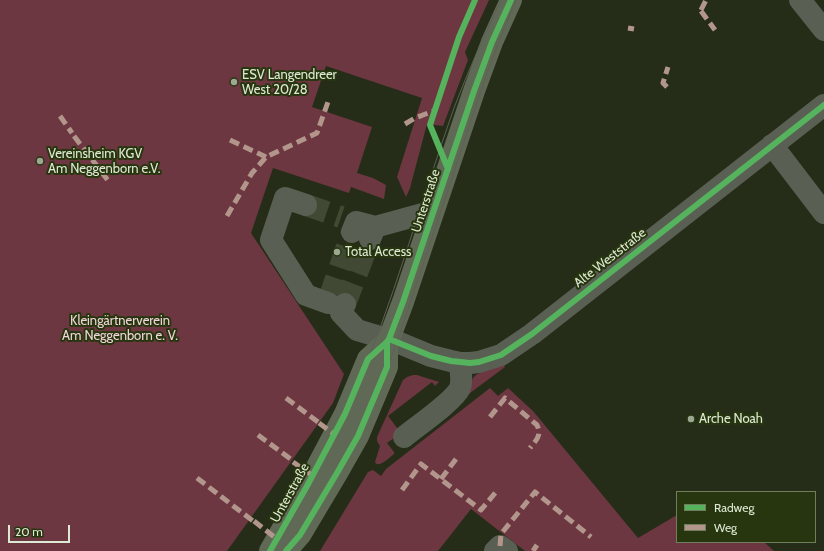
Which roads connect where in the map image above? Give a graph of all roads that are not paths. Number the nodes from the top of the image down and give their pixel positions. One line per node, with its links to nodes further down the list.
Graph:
1 (511, 0): 7 (main road, Unterstraße)
2 (800, 0): 3 (street)
3 (824, 30)
4 (824, 105): 5 (street, Alte Weststraße)
5 (772, 146): 8 (street); 11 (street, Alte Weststraße)
6 (306, 205): 10 (street, Alte Weststraße)
7 (434, 211): 9 (street); 10 (main road, Unterstraße)
8 (824, 213)
9 (359, 227)
10 (388, 340): 11 (street, Alte Weststraße); 13 (main road, Unterstraße); 14 (main road, Unterstraße)
11 (460, 363): 12 (street)
12 (404, 437)
13 (270, 551)
14 (286, 551)
15 (495, 551): 16 (street)
16 (507, 551)

